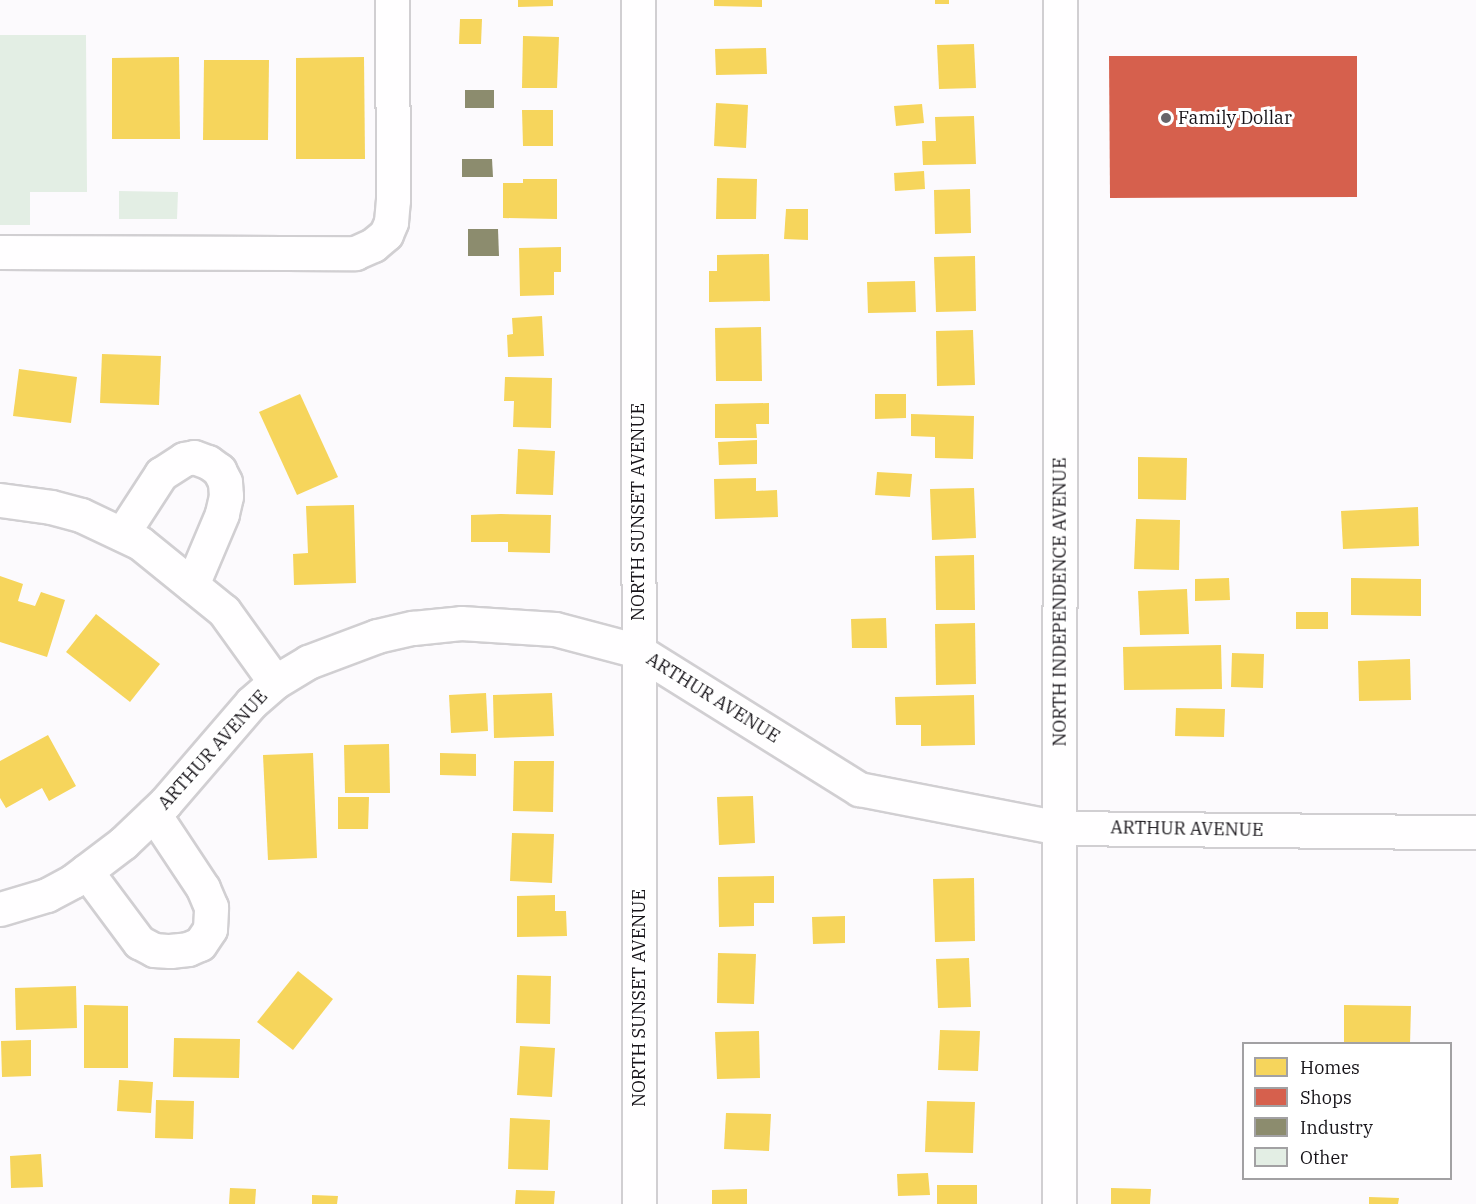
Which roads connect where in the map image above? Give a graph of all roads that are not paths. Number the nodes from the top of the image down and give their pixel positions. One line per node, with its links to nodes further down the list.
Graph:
1 (392, 0): 4 (street)
2 (638, 0): 8 (street, NORTH SUNSET AVENUE)
3 (1060, 0): 11 (street, NORTH INDEPENDENCE AVENUE)
4 (0, 252)
5 (0, 500): 6 (street)
6 (122, 534): 7 (street); 7 (street)
7 (192, 585): 9 (street)
8 (638, 651): 9 (street, ARTHUR AVENUE); 11 (street, ARTHUR AVENUE); 15 (street, NORTH SUNSET AVENUE)
9 (276, 682): 10 (street, ARTHUR AVENUE)
10 (154, 814): 13 (street, ARTHUR AVENUE); 13 (street)
11 (1060, 828): 12 (street, ARTHUR AVENUE); 16 (street, NORTH INDEPENDENCE AVENUE)
12 (1476, 832)
13 (86, 871): 14 (street, ARTHUR AVENUE)
14 (0, 909)
15 (639, 1204)
16 (1059, 1204)

